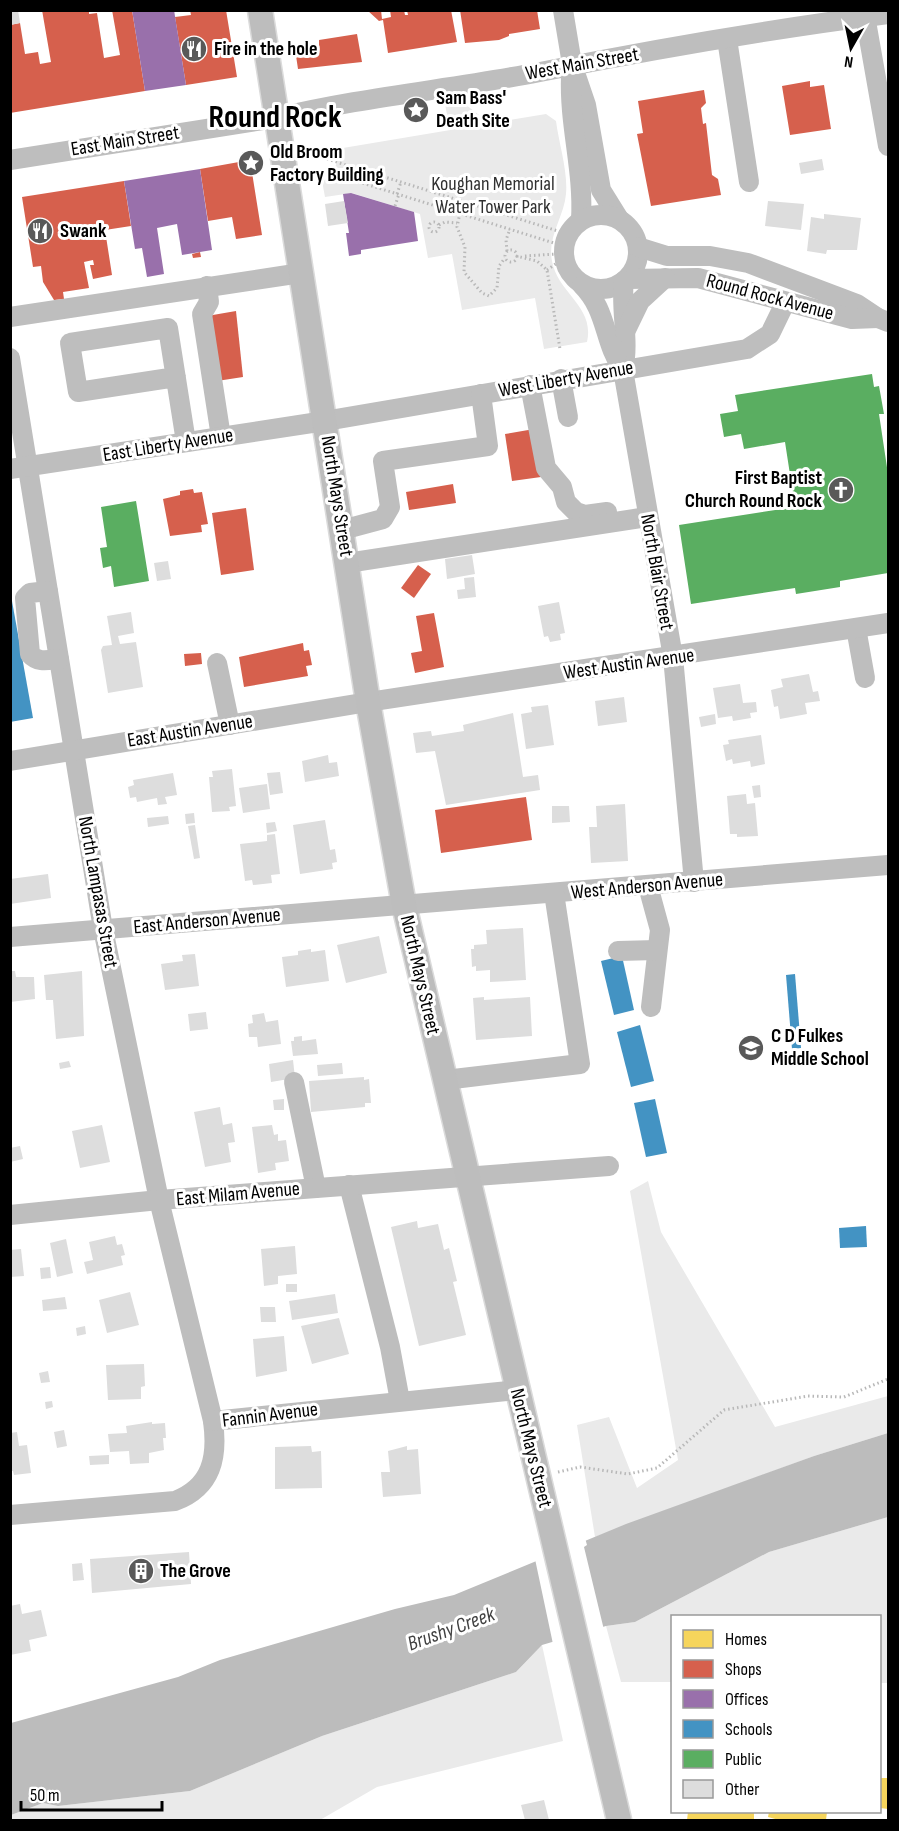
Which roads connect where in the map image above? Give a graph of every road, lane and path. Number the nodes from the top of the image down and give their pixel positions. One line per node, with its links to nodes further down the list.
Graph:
1 (260, 10): 7 (main road, North Mays Street)
2 (563, 10): 6 (street)
3 (865, 14): 4 (street, West Main Street); 5 (street, West Main Street); 8 (street)
4 (888, 14)
5 (727, 39): 6 (street, West Main Street); 13 (street)
6 (572, 64): 7 (street, West Main Street); 18 (street); 19 (street)
7 (276, 118): 10 (street, East Main Street); 32 (main road, North Mays Street)
8 (888, 146)
9 (327, 159): 12 (path)
10 (10, 160)
11 (324, 171): 14 (path)
12 (400, 182): 14 (path); 15 (path)
13 (749, 182)
14 (398, 194): 16 (path); 17 (path)
15 (461, 201): 17 (path); 23 (path)
16 (395, 206)
17 (459, 213): 20 (path); 22 (path)
18 (619, 219): 19 (street); 25 (street)
19 (581, 220): 35 (street)
20 (457, 223): 21 (path); 29 (path)
21 (439, 225)
22 (510, 229): 24 (path); 26 (path)
23 (561, 232)
24 (557, 244)
25 (638, 247): 34 (street); 39 (street, Round Rock Avenue)
26 (507, 251): 28 (path); 29 (path)
27 (556, 254): 28 (path)
28 (518, 256): 29 (path); 31 (path)
29 (505, 258)
30 (557, 263): 31 (path)
31 (547, 270): 41 (path)
32 (301, 273): 36 (street); 49 (main road, North Mays Street)
33 (665, 278): 34 (street, Round Rock Avenue); 37 (street, Round Rock Avenue); 40 (street)
34 (625, 280): 35 (street); 40 (street, North Blair Street)
35 (582, 285): 43 (street, North Blair Street)
36 (207, 286): 38 (street); 50 (street)
37 (785, 303): 39 (street, Round Rock Avenue); 43 (street, West Liberty Avenue)
38 (10, 317)
39 (883, 320)
40 (625, 334): 43 (street, North Blair Street)
41 (560, 349)
42 (10, 358): 52 (street, North Lampasas Street)
43 (622, 370): 45 (street, West Liberty Avenue); 53 (street, North Blair Street)
44 (176, 377): 44 (street); 51 (street)
45 (561, 380): 46 (street, West Liberty Avenue); 48 (street)
46 (530, 385): 47 (street, West Liberty Avenue); 53 (street)
47 (481, 393): 49 (street, West Liberty Avenue); 54 (street)
48 (568, 417)
49 (325, 421): 50 (street, East Liberty Avenue); 54 (main road, North Mays Street)
50 (221, 437): 51 (street, East Liberty Avenue)
51 (186, 442): 52 (street, East Liberty Avenue)
52 (19, 467): 56 (street, North Lampasas Street)
53 (646, 511): 55 (street); 59 (street, North Blair Street)
54 (342, 530): 55 (main road, North Mays Street)
55 (347, 563): 63 (main road, North Mays Street)
56 (48, 591): 60 (street, North Lampasas Street); 60 (street)
57 (888, 623): 58 (street, West Austin Avenue)
58 (856, 628): 59 (street, West Austin Avenue); 62 (street)
59 (673, 657): 63 (street, West Austin Avenue); 68 (street, North Blair Street)
60 (59, 659): 65 (street, North Lampasas Street)
61 (217, 663): 64 (street)
62 (866, 678)
63 (368, 702): 64 (street, East Austin Avenue); 71 (main road, North Mays Street)
64 (230, 725): 65 (street, East Austin Avenue)
65 (74, 750): 66 (street, East Austin Avenue); 72 (street, North Lampasas Street)
66 (10, 760)
67 (888, 865): 68 (street, West Anderson Avenue)
68 (694, 882): 69 (street, West Anderson Avenue)
69 (648, 886): 70 (street, West Anderson Avenue); 74 (street)
70 (554, 893): 71 (street, West Anderson Avenue); 77 (street)
71 (404, 905): 72 (street, East Anderson Avenue); 77 (main road, North Mays Street)
72 (103, 929): 73 (street, East Anderson Avenue); 83 (street, North Lampasas Street)
73 (10, 937)
74 (657, 950): 75 (street); 76 (street)
75 (618, 951)
76 (651, 1007)
77 (445, 1080): 80 (main road, North Mays Street)
78 (294, 1082): 82 (street)
79 (609, 1166): 80 (street, East Milam Avenue)
80 (466, 1176): 81 (street, East Milam Avenue); 86 (main road, North Mays Street)
81 (349, 1185): 82 (street, East Milam Avenue); 87 (street)
82 (316, 1188): 83 (street, East Milam Avenue)
83 (159, 1200): 84 (street, East Milam Avenue); 88 (street, North Lampasas Street)
84 (10, 1215)
85 (888, 1379): 89 (path)
86 (517, 1390): 87 (street, Fannin Avenue); 89 (main road, North Mays Street)
87 (400, 1401): 88 (street, Fannin Avenue)
88 (213, 1420): 90 (street, Fannin Avenue)
89 (539, 1476): 91 (main road, North Mays Street)
90 (10, 1515)
91 (619, 1821)

